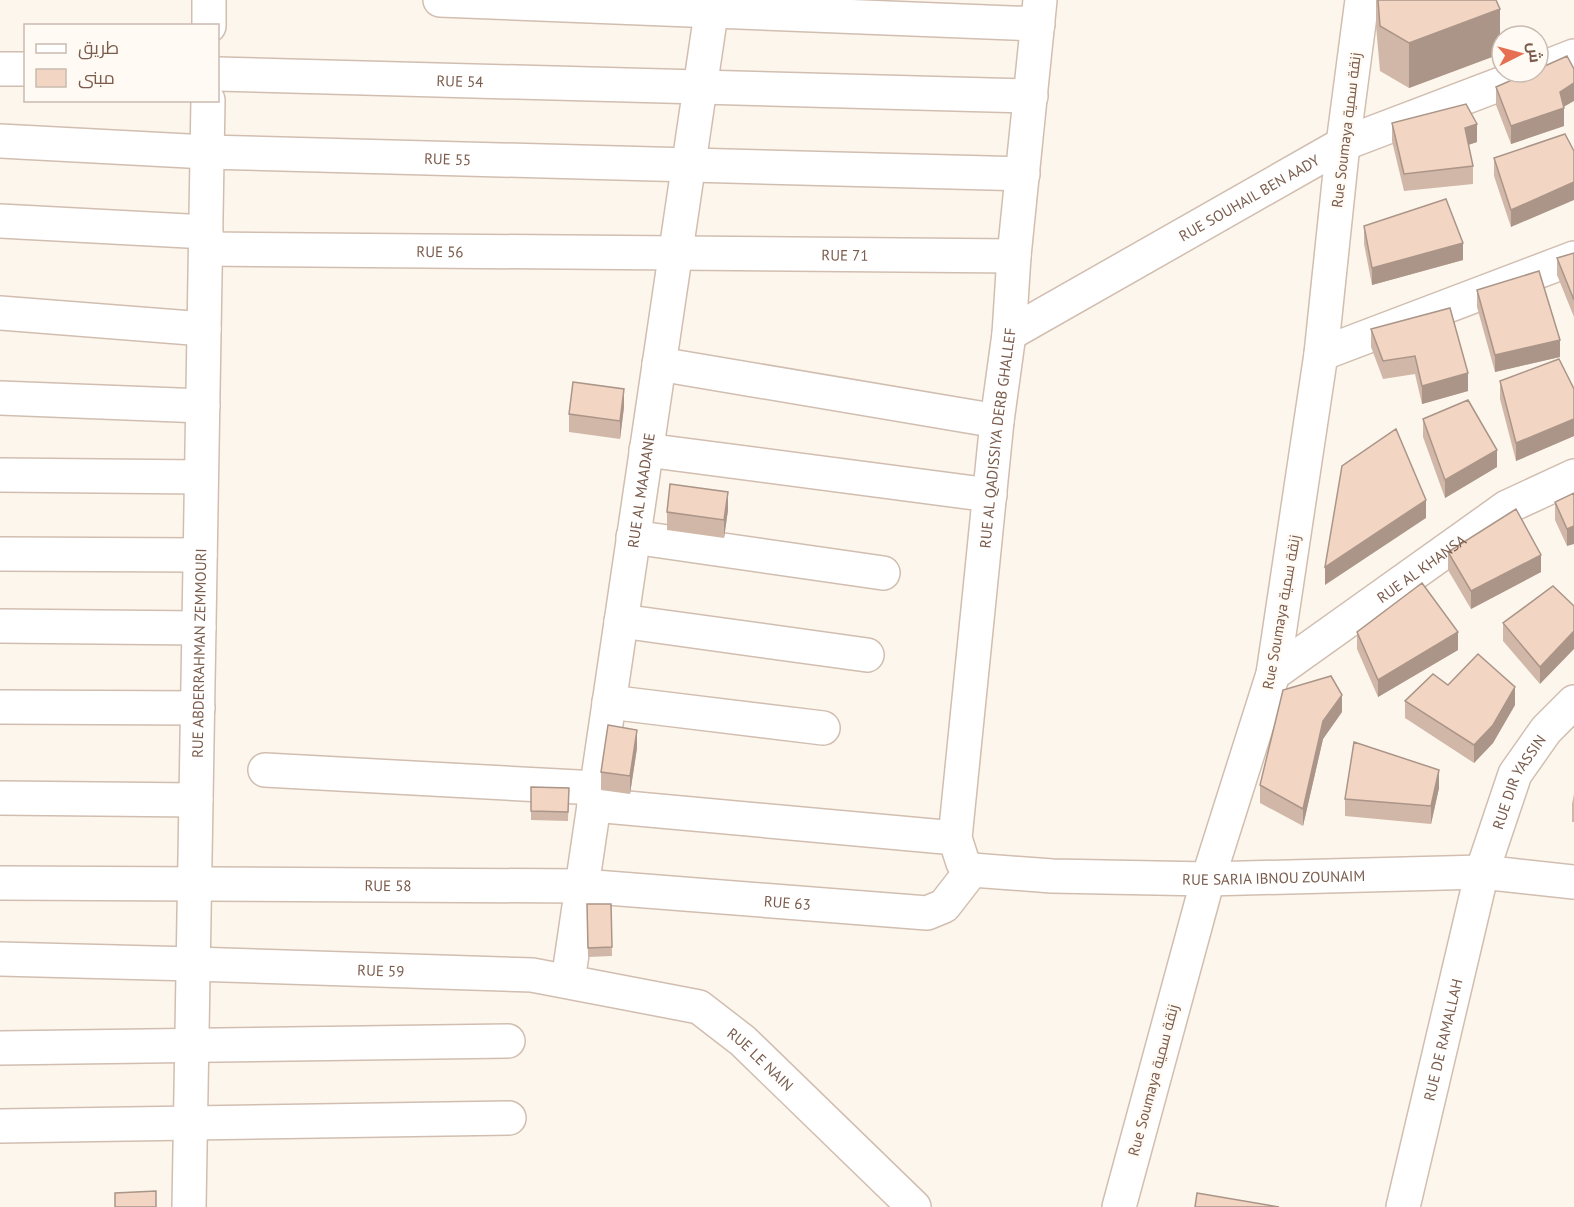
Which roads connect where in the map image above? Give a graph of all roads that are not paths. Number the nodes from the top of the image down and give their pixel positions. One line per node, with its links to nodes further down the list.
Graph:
1 (209, 0): 6 (street)
2 (440, 0): 4 (street)
3 (1362, 0): 17 (street, Rue Soumaya زنقة سمية)
4 (712, 5): 5 (street); 13 (street, RUE AL MAADANE)
5 (1039, 12): 14 (street, RUE AL QADISSIYA DERB GHALLEF)
6 (209, 24)
7 (1574, 56): 8 (street)
8 (1550, 65)
9 (0, 69): 10 (street)
10 (24, 69)
11 (219, 74): 13 (street, RUE 54)
12 (1500, 84): 17 (street, RUE SOUHAIL BEN AADY)
13 (700, 87): 14 (street, RUE 54); 19 (street, RUE AL MAADANE)
14 (1031, 96): 20 (street, RUE AL QADISSIYA DERB GHALLEF)
15 (208, 102): 18 (street, RUE ABDERRAHMAN ZEMMOURI)
16 (0, 141): 18 (street, RUE 55)
17 (1343, 144): 28 (street, RUE SOUHAIL BEN AADY); 29 (street, Rue Soumaya زنقة سمية)
18 (207, 152): 19 (street, RUE 55); 22 (street, RUE ABDERRAHMAN ZEMMOURI)
19 (688, 165): 20 (street, RUE 55); 23 (street, RUE AL MAADANE)
20 (1023, 174): 24 (street, RUE AL QADISSIYA DERB GHALLEF)
21 (0, 221): 22 (street, RUE 56)
22 (206, 240): 23 (street, RUE 56); 27 (street, RUE ABDERRAHMAN ZEMMOURI)
23 (676, 253): 24 (street, RUE 71); 30 (street, RUE AL MAADANE)
24 (1014, 256): 28 (street, RUE AL QADISSIYA DERB GHALLEF)
25 (1574, 258): 29 (street)
26 (0, 313): 27 (street)
27 (204, 328): 32 (street, RUE ABDERRAHMAN ZEMMOURI)
28 (1010, 334): 33 (street, RUE AL QADISSIYA DERB GHALLEF)
29 (1321, 354): 47 (street, Rue Soumaya زنقة سمية)
30 (659, 364): 33 (street); 34 (street, RUE AL MAADANE)
31 (0, 398): 32 (street)
32 (203, 406): 37 (street, RUE ABDERRAHMAN ZEMMOURI)
33 (997, 421): 38 (street, RUE AL QADISSIYA DERB GHALLEF)
34 (646, 450): 38 (street); 39 (street, RUE AL MAADANE)
35 (0, 475): 37 (street)
36 (1574, 476): 47 (street, RUE AL KHANSA)
37 (201, 477): 41 (street, RUE ABDERRAHMAN ZEMMOURI)
38 (990, 495): 57 (street, RUE AL QADISSIYA DERB GHALLEF)
39 (633, 537): 42 (street); 43 (street, RUE AL MAADANE)
40 (0, 554): 41 (street)
41 (200, 555): 45 (street, RUE ABDERRAHMAN ZEMMOURI)
42 (883, 573)
43 (621, 621): 46 (street); 48 (street, RUE AL MAADANE)
44 (0, 626): 45 (street)
45 (199, 628): 51 (street, RUE ABDERRAHMAN ZEMMOURI)
46 (867, 655)
47 (1273, 674): 60 (street, Rue Soumaya زنقة سمية)
48 (609, 702): 52 (street); 54 (street, RUE AL MAADANE)
49 (1574, 702): 59 (street, RUE DIR YASSIN)
50 (0, 707): 51 (street)
51 (198, 708): 56 (street, RUE ABDERRAHMAN ZEMMOURI)
52 (823, 728)
53 (265, 770): 54 (street)
54 (595, 797): 57 (street); 64 (street, RUE AL MAADANE)
55 (0, 798): 56 (street)
56 (196, 800): 63 (street, RUE ABDERRAHMAN ZEMMOURI)
57 (955, 838): 58 (street, RUE AL QADISSIYA DERB GHALLEF)
58 (972, 870): 60 (street, RUE SARIA IBNOU ZOUNAIM); 64 (street, RUE 63)
59 (1482, 872): 60 (street, RUE SARIA IBNOU ZOUNAIM); 61 (street, RUE SARIA IBNOU ZOUNAIM); 77 (street, RUE DE RAMALLAH)
60 (1208, 879): 76 (street, Rue Soumaya زنقة سمية)
61 (1574, 882)
62 (0, 883): 63 (street, RUE 58)
63 (195, 884): 64 (street, RUE 58); 66 (street, RUE ABDERRAHMAN ZEMMOURI)
64 (582, 886): 67 (street, RUE AL MAADANE)
65 (0, 960): 66 (street, RUE 59)
66 (193, 963): 67 (street, RUE 59); 69 (street, RUE ABDERRAHMAN ZEMMOURI)
67 (568, 981): 75 (street, RUE LE NAIN)
68 (508, 1041): 69 (street)
69 (192, 1046): 70 (street); 72 (street, RUE ABDERRAHMAN ZEMMOURI)
70 (0, 1048)
71 (510, 1118): 72 (street)
72 (190, 1123): 73 (street); 74 (street, RUE ABDERRAHMAN ZEMMOURI)
73 (0, 1126)
74 (189, 1207)
75 (914, 1207)
76 (1119, 1207)
77 (1403, 1207)

